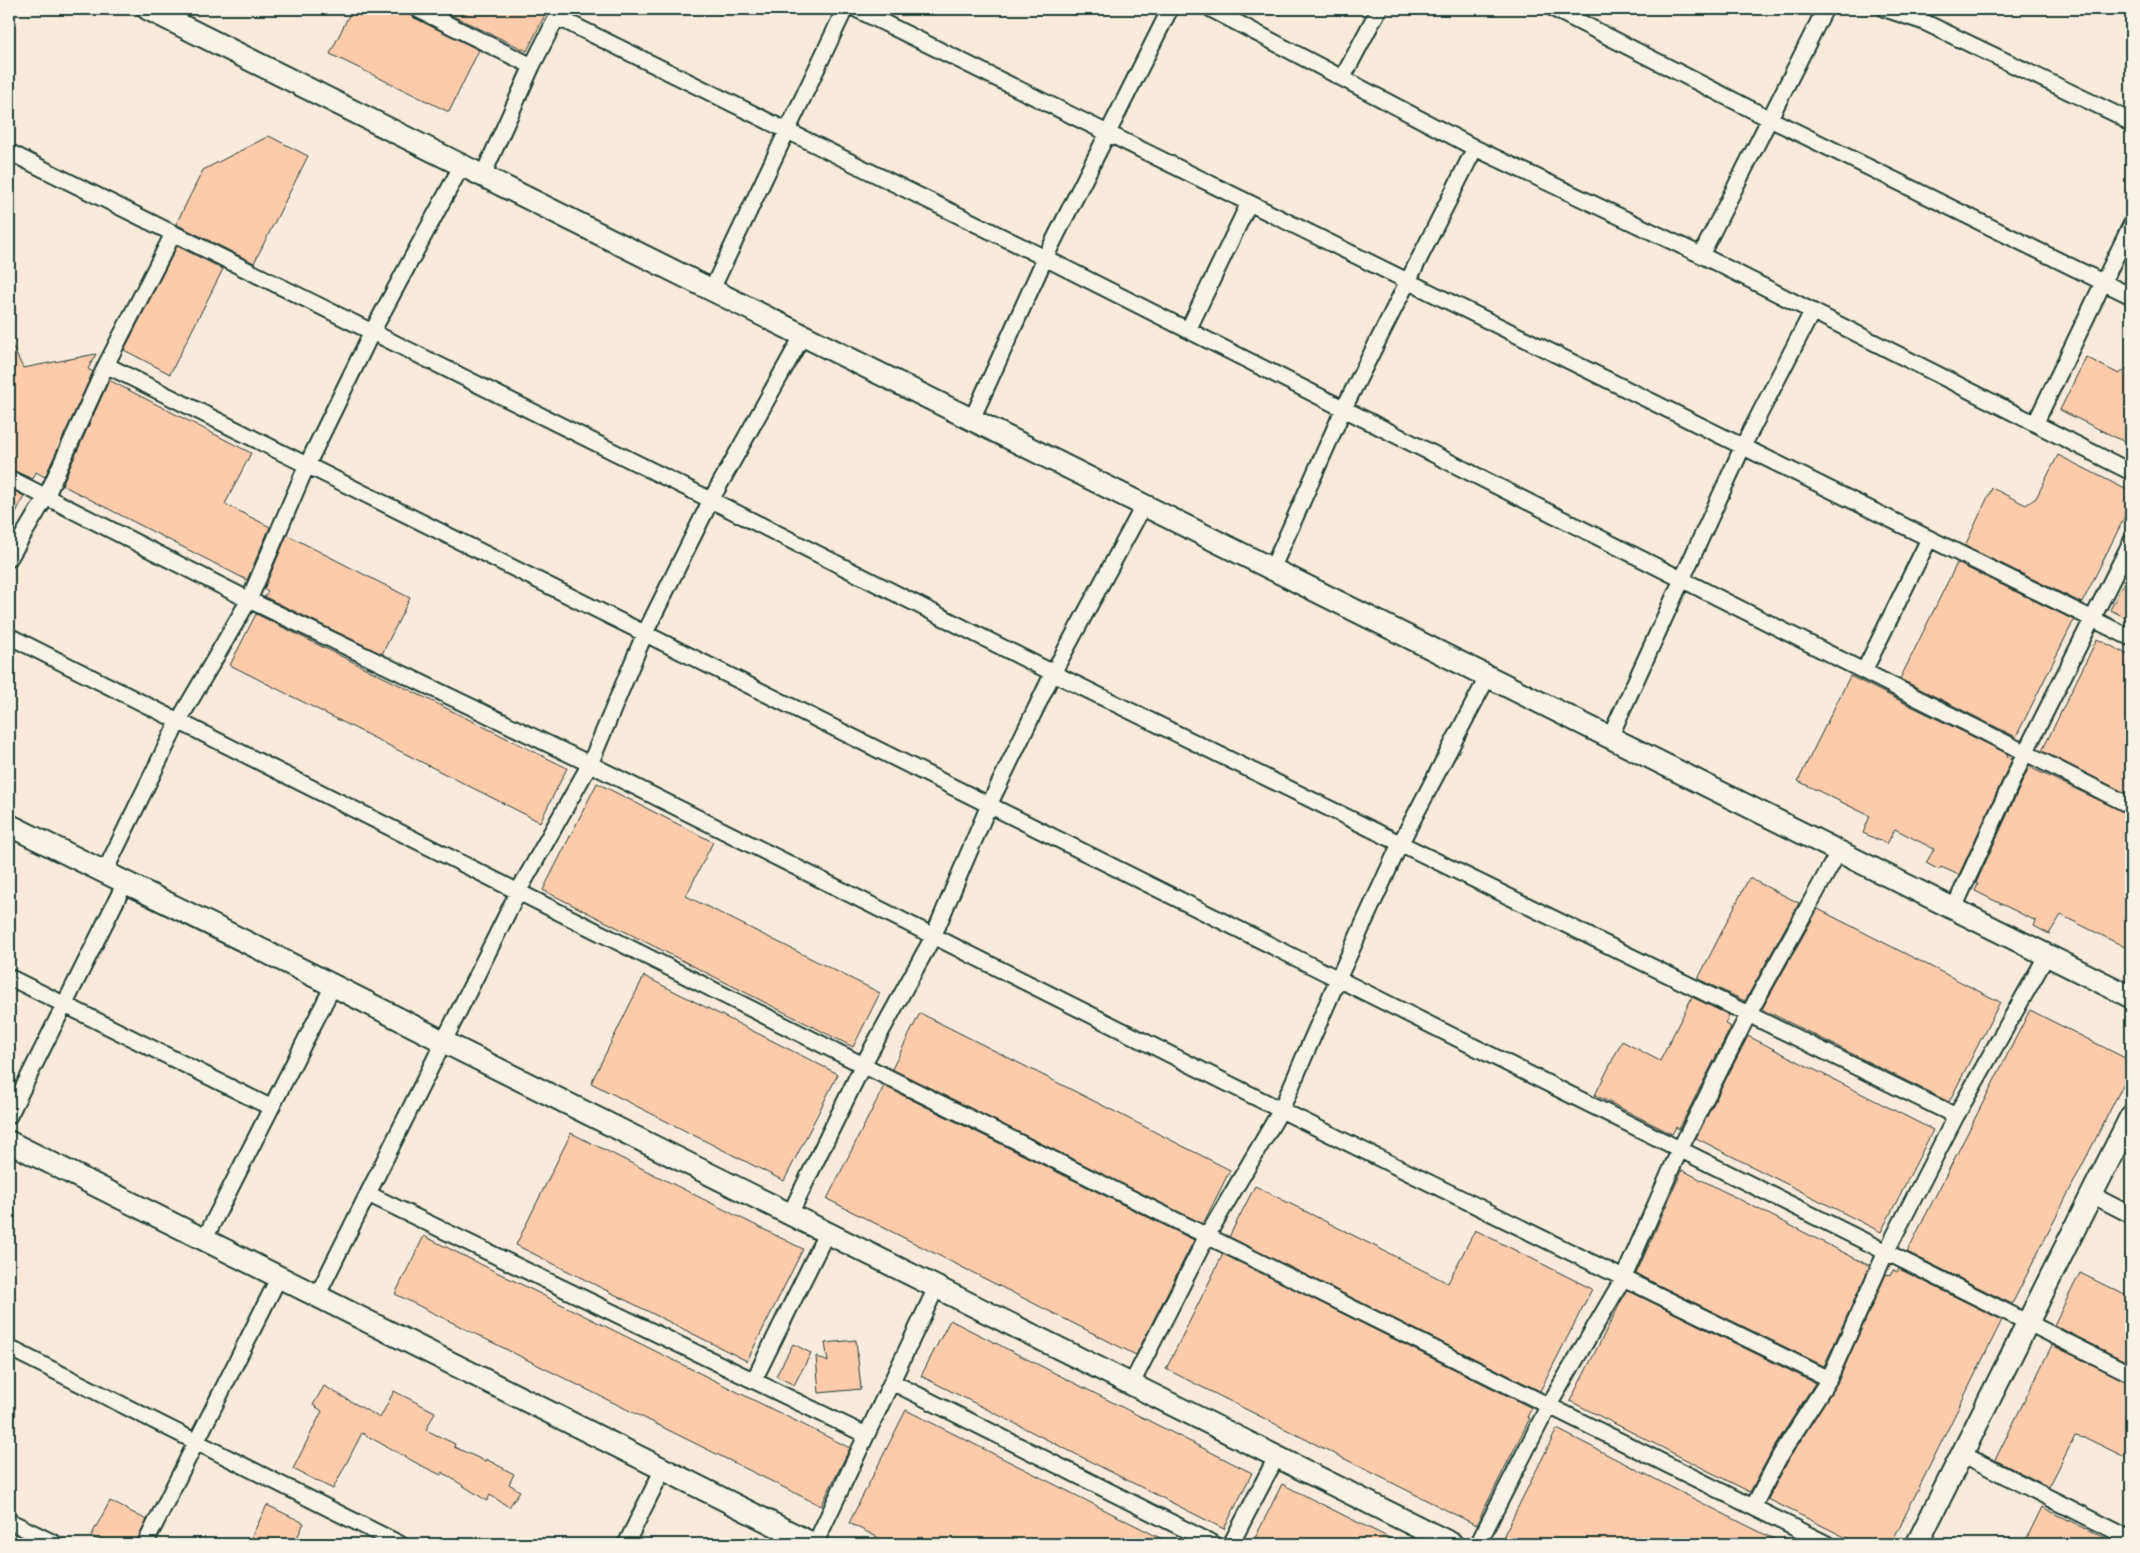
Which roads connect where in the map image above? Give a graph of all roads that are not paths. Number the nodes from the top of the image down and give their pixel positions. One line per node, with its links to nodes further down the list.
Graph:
1 (148, 9): 20 (street)
2 (417, 9): 12 (street)
3 (845, 9): 16 (street)
4 (856, 9): 17 (street)
5 (1170, 9): 17 (street)
6 (1211, 9): 13 (street)
7 (1379, 9): 13 (street)
8 (1554, 9): 14 (street)
9 (1825, 9): 14 (street)
10 (1885, 9): 15 (street)
11 (560, 13): 12 (street); 16 (street)
12 (532, 66): 21 (street)
13 (1343, 77): 18 (street)
14 (1770, 119): 25 (street); 28 (street)
15 (2131, 125)
16 (786, 131): 26 (street); 29 (street)
17 (1109, 133): 22 (street); 26 (street)
18 (1475, 148): 25 (street); 27 (street)
19 (9, 152): 24 (street)
20 (462, 165): 21 (street); 33 (street)
21 (483, 175): 29 (street)
22 (1249, 203): 27 (street); 32 (street)
23 (2131, 225): 28 (street)
24 (173, 234): 33 (street); 35 (street)
25 (1701, 255): 31 (street)
26 (1045, 258): 32 (street); 37 (street)
27 (1408, 281): 36 (street); 39 (street)
28 (2104, 282): 30 (street); 38 (street)
29 (712, 289): 34 (street)
30 (2131, 296)
31 (1812, 312): 38 (street); 39 (street)
32 (1188, 330): 36 (street)
33 (372, 332): 40 (street); 44 (street)
34 (803, 335): 37 (street); 44 (street)
35 (106, 364): 40 (street); 43 (street)
36 (1344, 408): 49 (street); 50 (street)
37 (972, 419): 45 (street)
38 (2036, 422): 41 (street)
39 (1743, 446): 46 (street); 50 (street)
40 (307, 465): 51 (street); 53 (street)
41 (2131, 472)
42 (9, 478): 43 (street)
43 (46, 497): 48 (street); 51 (street)
44 (711, 500): 53 (street); 57 (street)
45 (1144, 505): 49 (street); 57 (street)
46 (1930, 539): 52 (street); 56 (street)
47 (2131, 542): 52 (street)
48 (9, 559)
49 (1272, 568): 58 (street)
50 (1683, 581): 56 (street); 60 (street)
51 (249, 600): 59 (street); 62 (street)
52 (2092, 619): 55 (street); 61 (street)
53 (645, 634): 62 (street); 63 (street)
54 (9, 636): 59 (street)
55 (2131, 638)
56 (1864, 670): 61 (street)
57 (1053, 673): 63 (street); 66 (street)
58 (1488, 676): 60 (street); 66 (street)
59 (178, 720): 68 (street); 70 (street)
60 (1610, 737): 67 (street)
61 (2025, 753): 64 (street); 71 (street)
62 (590, 764): 70 (street); 72 (street)
63 (989, 805): 72 (street); 75 (street)
64 (2131, 806)
65 (9, 824): 68 (street)
66 (1400, 844): 75 (street); 79 (street)
67 (1839, 851): 71 (street); 79 (street)
68 (104, 873): 69 (street)
69 (125, 883): 76 (street); 78 (street)
70 (519, 890): 80 (street); 81 (street)
71 (1954, 908): 73 (street)
72 (933, 937): 81 (street); 83 (street)
73 (2047, 954): 77 (street); 85 (street)
74 (9, 977): 78 (street)
75 (1338, 979): 83 (street); 88 (street)
76 (334, 984): 80 (street); 82 (street)
77 (2131, 997)
78 (64, 1005): 82 (street); 84 (street)
79 (1748, 1015): 85 (street); 88 (street)
80 (444, 1042): 89 (street); 91 (street)
81 (863, 1065): 91 (street); 94 (street)
82 (270, 1108): 95 (street)
83 (1281, 1110): 94 (street); 97 (street)
84 (9, 1116)
85 (1956, 1116): 96 (street)
86 (2131, 1116): 90 (street)
87 (9, 1142): 95 (street)
88 (1680, 1149): 96 (street); 97 (street)
89 (368, 1194): 100 (street); 105 (street)
90 (2092, 1195): 92 (street); 101 (street)
91 (790, 1214): 93 (street)
92 (2131, 1214)
93 (827, 1232): 99 (street); 105 (street)
94 (1208, 1236): 107 (street); 108 (street)
95 (204, 1240): 98 (street)
96 (1886, 1252): 101 (street); 104 (street)
97 (1624, 1276): 104 (street); 108 (street)
98 (278, 1277): 100 (street); 110 (street)
99 (936, 1288): 106 (street); 107 (street)
100 (317, 1296): 113 (street)
101 (2028, 1323): 103 (street); 111 (street)
102 (9, 1348): 110 (street)
103 (2131, 1374)
104 (1829, 1379): 114 (street)
105 (754, 1380): 109 (street)
106 (892, 1382): 109 (street); 122 (street)
107 (1131, 1385): 112 (street)
108 (1549, 1405): 114 (street); 125 (street)
109 (866, 1435): 121 (street)
110 (196, 1442): 118 (street); 119 (street)
111 (1962, 1454): 116 (street); 127 (street)
112 (1276, 1458): 123 (street); 124 (street)
113 (663, 1469): 120 (street); 121 (street)
114 (1753, 1507): 126 (street)
115 (9, 1521): 117 (street)
116 (2131, 1539)
117 (56, 1544)
118 (145, 1544)
119 (400, 1544)
120 (626, 1544)
121 (814, 1544)
122 (1214, 1544)
123 (1231, 1544)
124 (1452, 1544)
125 (1478, 1544)
126 (1827, 1544)
127 (1917, 1544)

